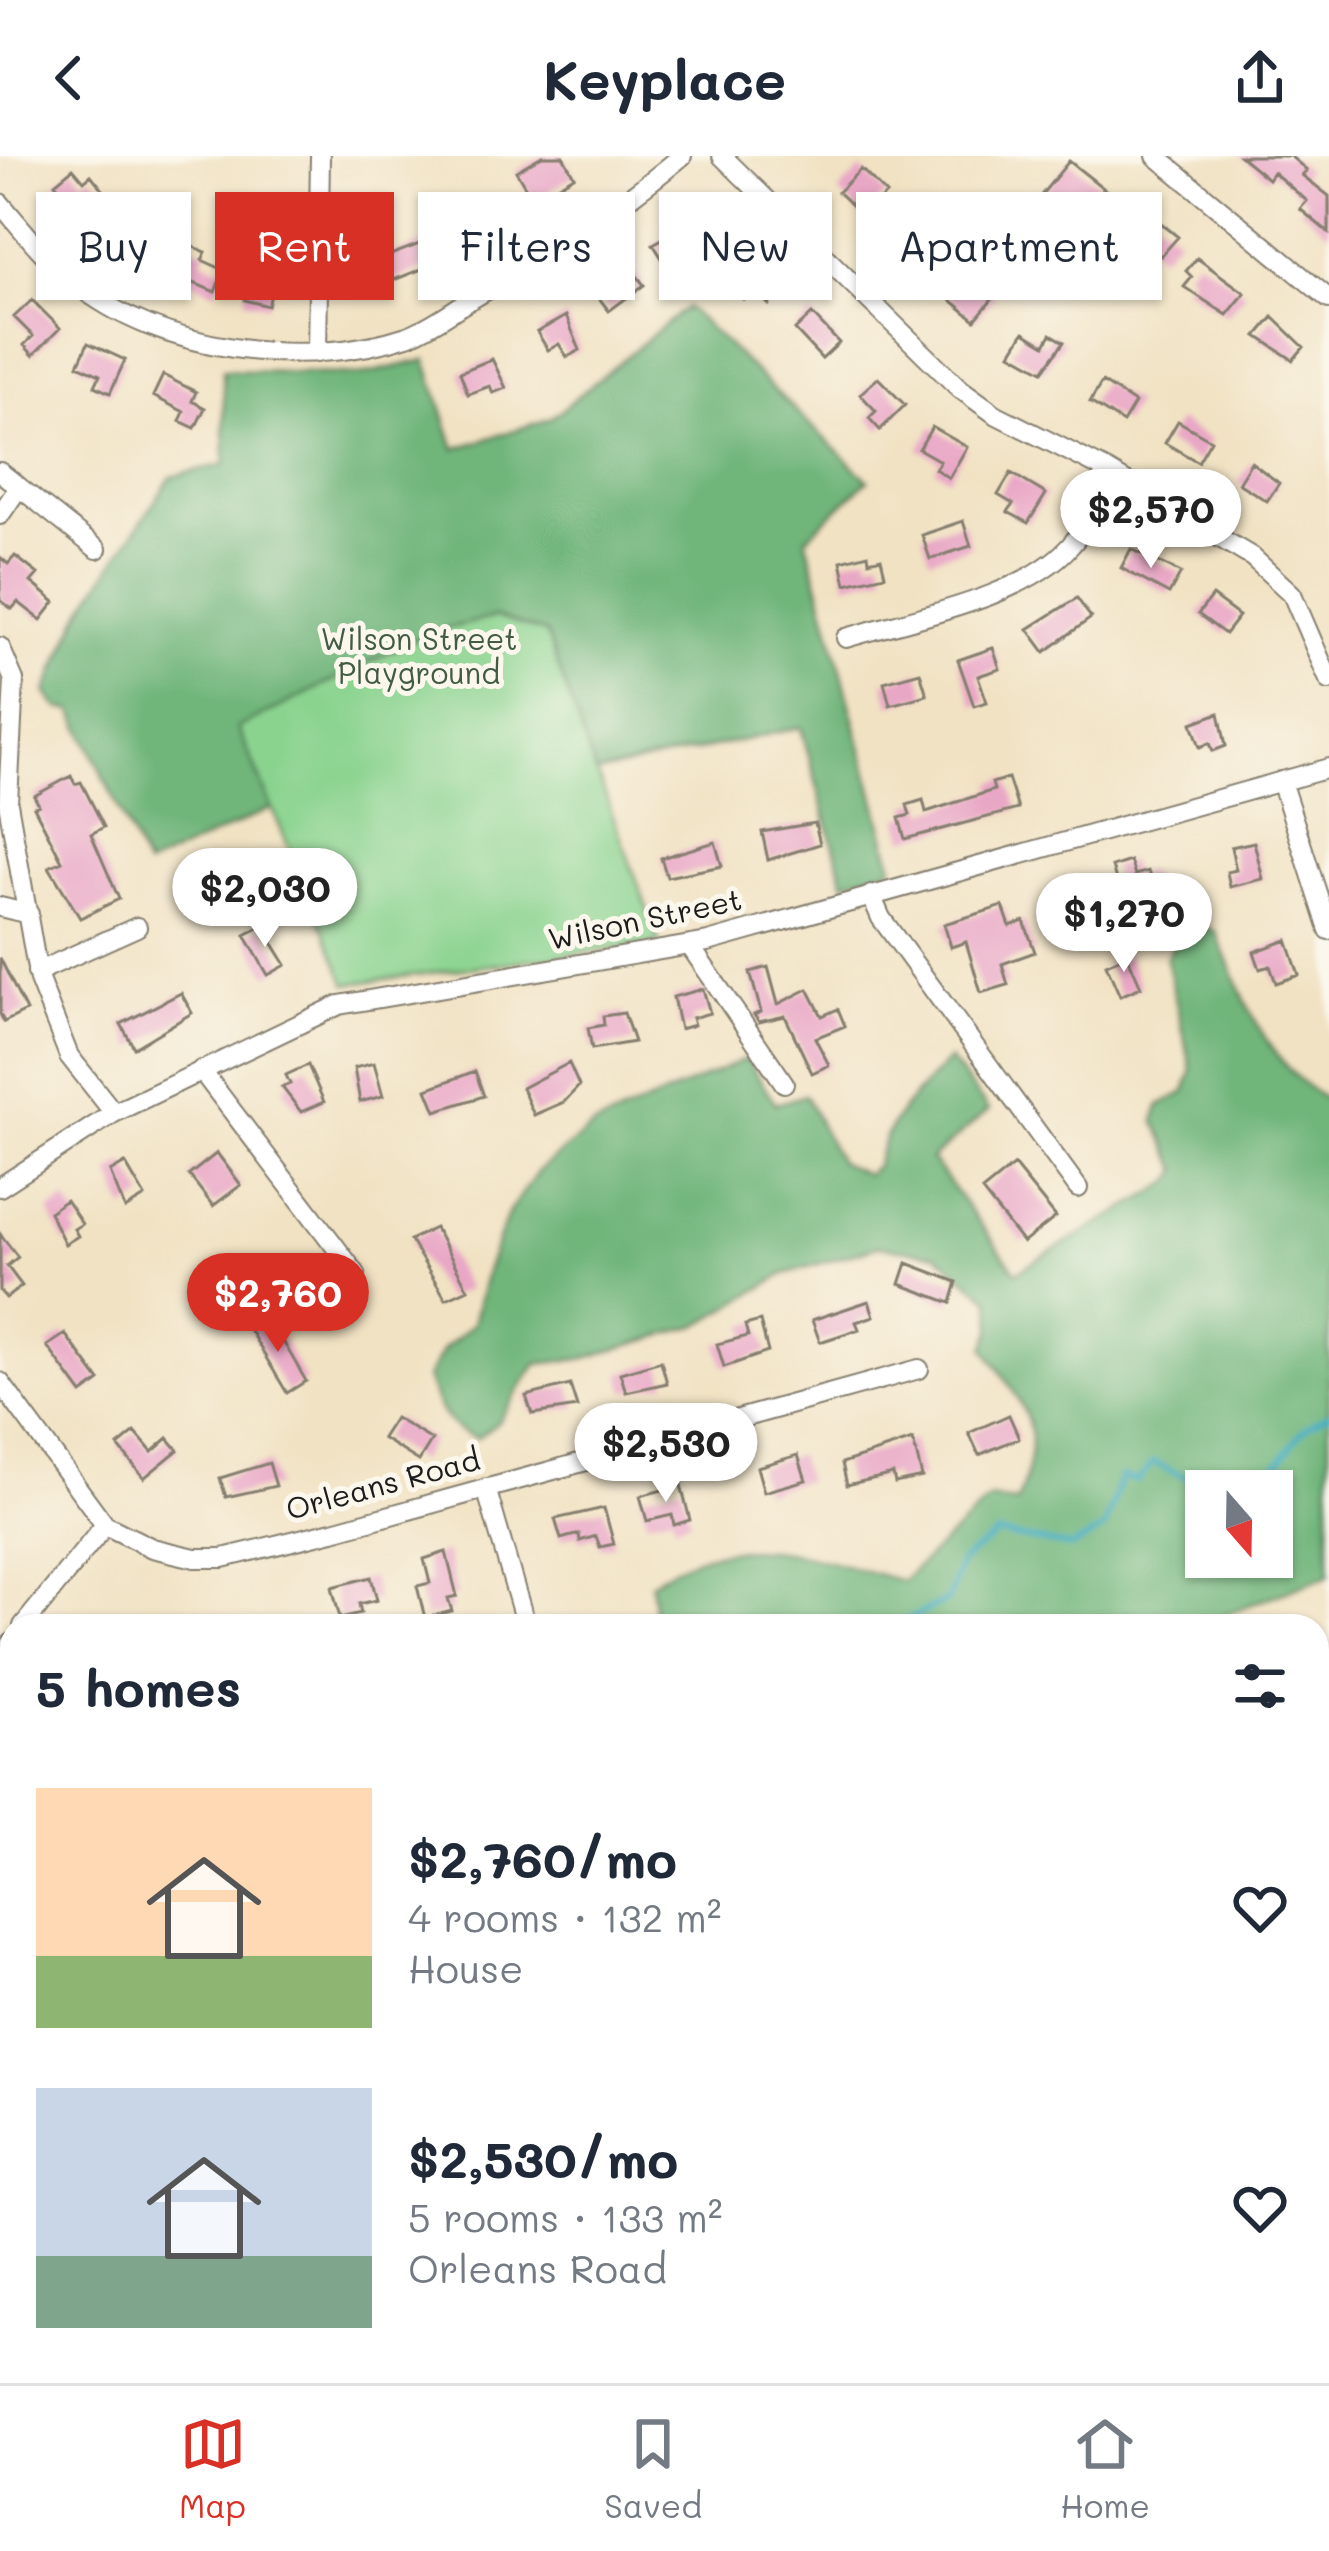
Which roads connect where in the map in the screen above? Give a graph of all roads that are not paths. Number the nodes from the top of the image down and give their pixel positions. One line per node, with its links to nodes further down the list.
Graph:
1 (320, 156): 7 (street)
2 (682, 156): 7 (street)
3 (722, 156): 8 (street)
4 (1156, 156): 6 (street)
5 (0, 203): 7 (street)
6 (1329, 299)
7 (316, 353)
8 (1106, 470): 13 (street); 15 (street)
9 (0, 472): 10 (street)
10 (19, 487): 11 (street); 12 (street)
11 (0, 515)
12 (97, 549)
13 (846, 638)
14 (0, 647): 16 (street)
15 (1329, 680)
16 (6, 704): 21 (street)
17 (1329, 768): 18 (street, Wilson Street)
18 (1281, 781): 19 (street, Wilson Street); 23 (street)
19 (871, 895): 24 (street, Wilson Street); 30 (street)
20 (0, 907): 21 (street)
21 (28, 914): 25 (street)
22 (136, 927): 25 (street)
23 (1329, 930)
24 (690, 946): 26 (street, Wilson Street); 27 (street)
25 (38, 971): 28 (street)
26 (201, 1070): 28 (street, Wilson Street); 31 (street)
27 (784, 1084)
28 (114, 1113): 29 (street, Wilson Street)
29 (0, 1187)
30 (1078, 1188)
31 (351, 1313)
32 (919, 1369): 34 (street, Orleans Road)
33 (0, 1382): 35 (street, Orleans Road)
34 (486, 1488): 35 (street, Orleans Road); 37 (street)
35 (105, 1525): 36 (street)
36 (33, 1614)
37 (523, 1614)

